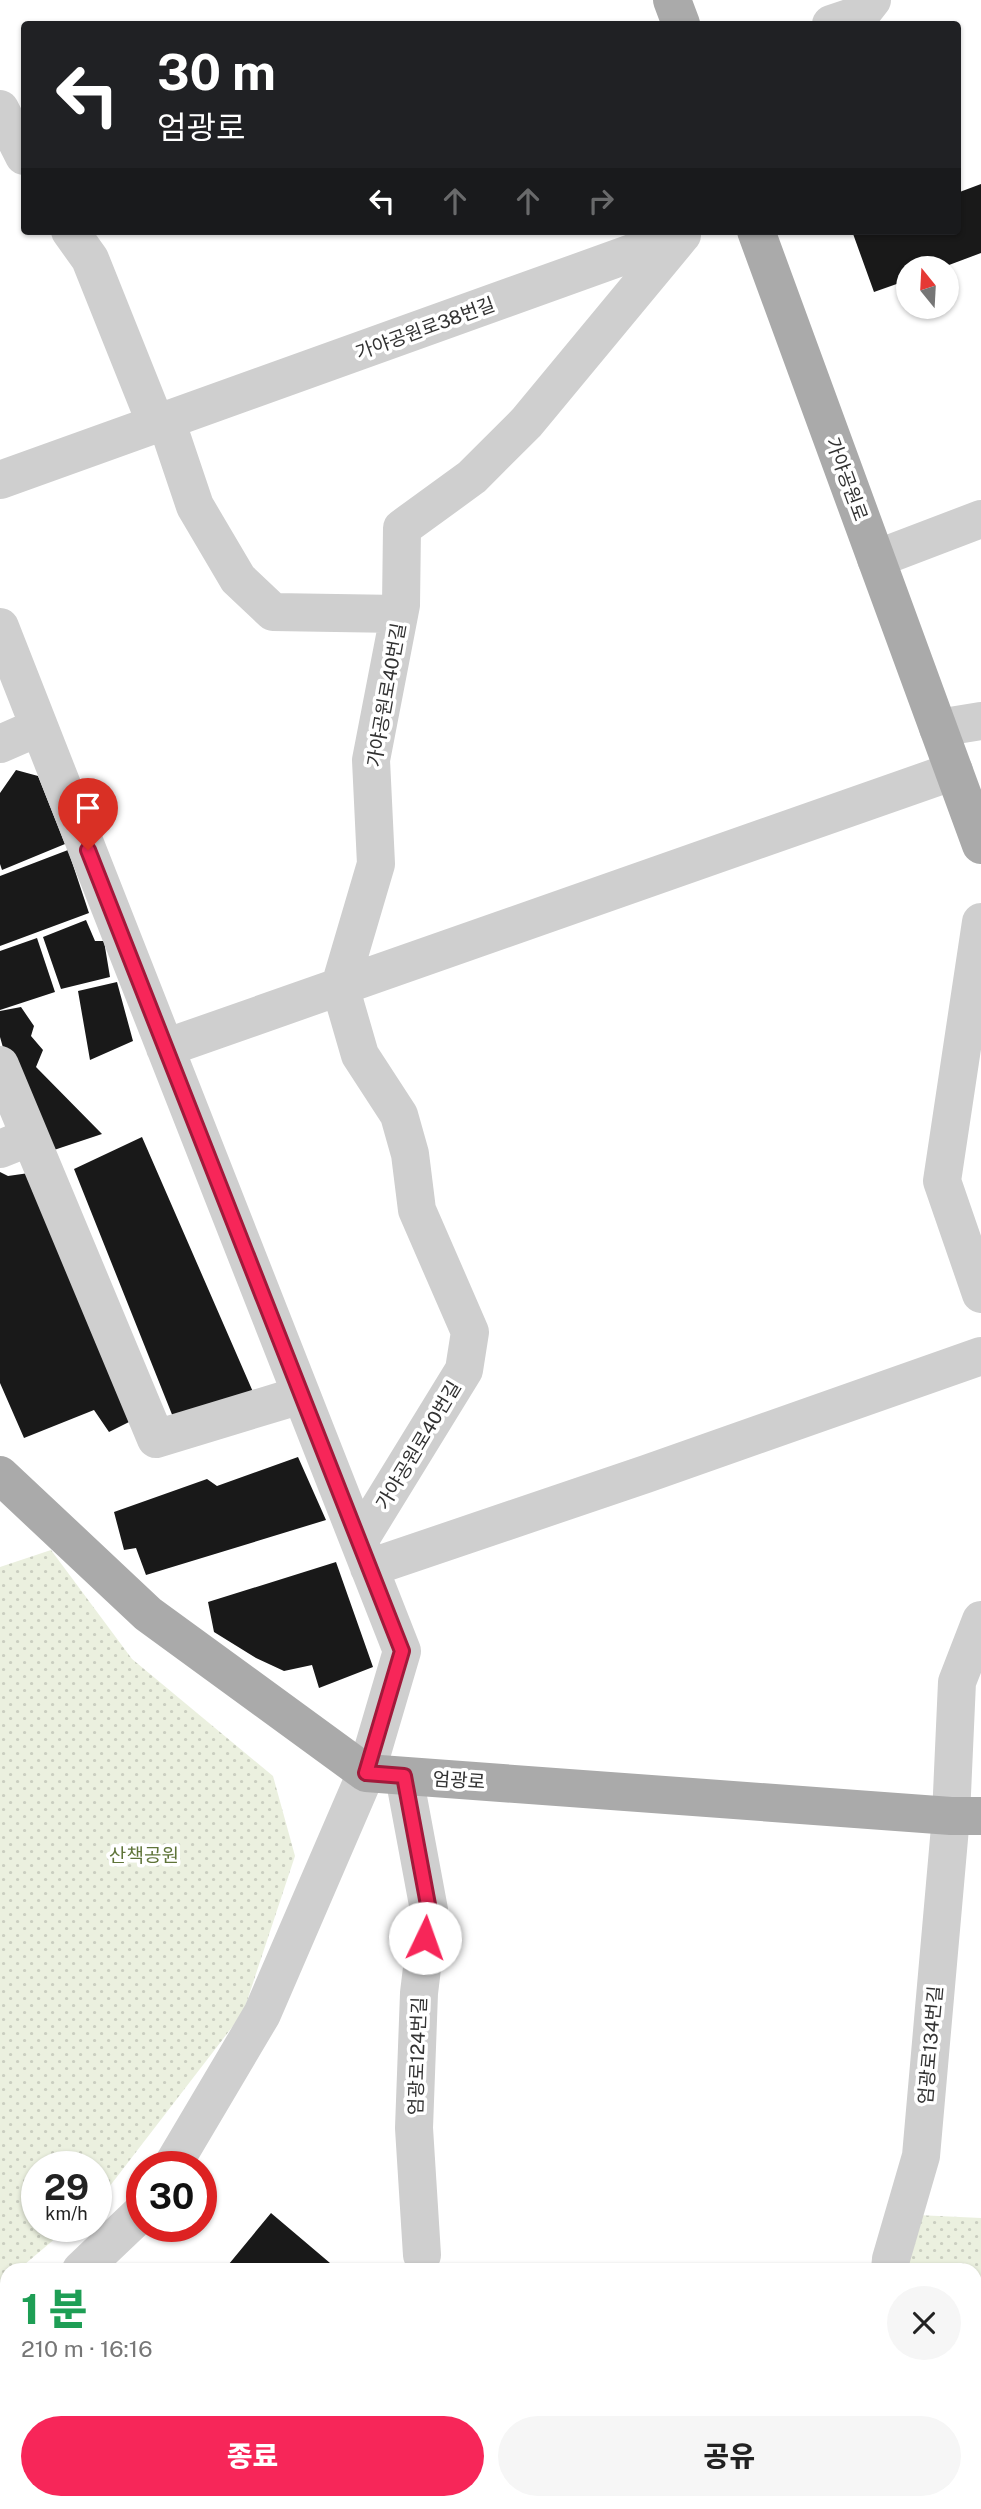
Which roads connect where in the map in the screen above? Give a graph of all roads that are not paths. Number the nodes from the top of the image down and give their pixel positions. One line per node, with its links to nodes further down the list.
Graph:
1 (672, 0): 3 (main road)
2 (872, 0): 4 (street)
3 (680, 21)
4 (840, 21)
5 (73, 235): 9 (street)
6 (681, 235): 9 (street, 가야공원로38번길)
7 (685, 235): 13 (street, 가야공원로40번길)
8 (757, 235): 12 (main road, 가야공원로)
9 (161, 422): 10 (street, 가야공원로38번길); 13 (street)
10 (0, 480)
11 (981, 519): 12 (street)
12 (876, 559): 17 (main road, 가야공원로)
13 (399, 614): 22 (street, 가야공원로40번길)
14 (0, 627): 16 (street)
15 (981, 721): 17 (street)
16 (39, 727): 18 (street); 23 (street)
17 (938, 728): 19 (main road, 가야공원로)
18 (0, 744)
19 (954, 771): 20 (main road, 가야공원로); 22 (street)
20 (981, 845)
21 (981, 922): 26 (street)
22 (340, 986): 23 (street); 30 (street, 가야공원로40번길)
23 (165, 1048): 28 (street)
24 (0, 1065): 25 (street)
25 (15, 1143): 28 (street)
26 (981, 1294)
27 (981, 1356): 30 (street)
28 (302, 1395): 30 (street)
29 (0, 1475): 32 (main road)
30 (364, 1555): 32 (street)
31 (981, 1620): 34 (street, 엄광로134번길)
32 (366, 1773): 33 (main road, 엄광로); 35 (street)
33 (404, 1776): 34 (main road, 엄광로); 37 (street, 엄광로124번길)
34 (966, 1816): 39 (street, 엄광로134번길)
35 (181, 2151)
36 (126, 2227): 38 (street)
37 (422, 2255)
38 (88, 2263)
39 (891, 2263)

